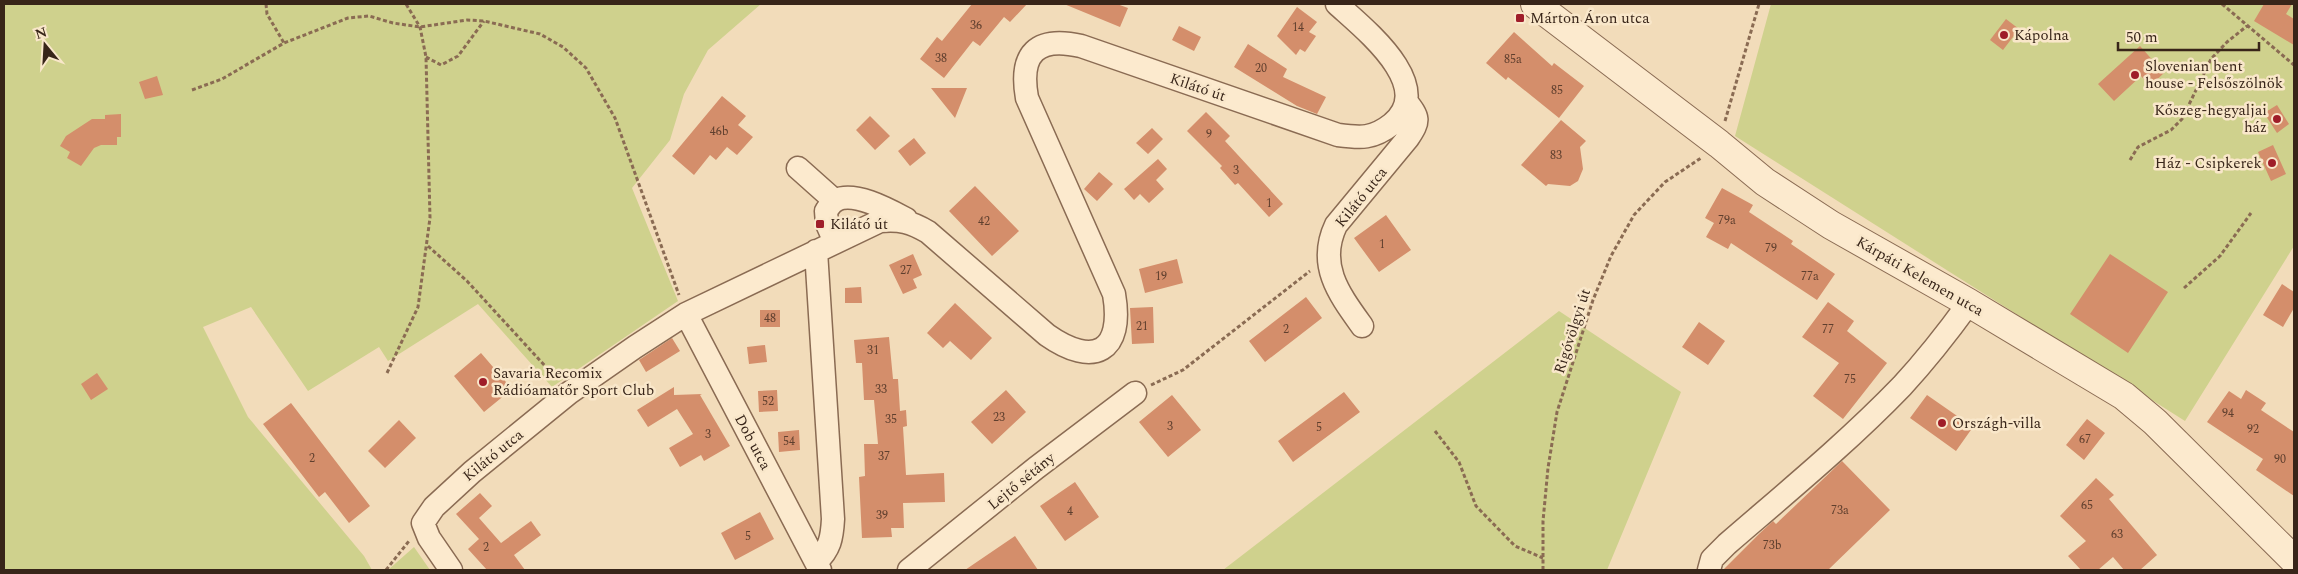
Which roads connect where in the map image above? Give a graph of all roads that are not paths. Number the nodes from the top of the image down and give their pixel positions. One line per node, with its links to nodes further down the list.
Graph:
1 (1337, 4): 3 (street)
2 (1535, 4): 8 (street, Kárpáti Kelemen utca)
3 (1406, 101): 6 (street, Kilátó út); 10 (street, Kilátó utca)
4 (798, 168): 5 (street)
5 (834, 201): 6 (street); 7 (street)
6 (911, 222): 7 (street, Kilátó út)
7 (826, 247): 9 (street, Kilátó út); 14 (street)
8 (1969, 303): 13 (street, Kárpáti Kelemen utca); 17 (street)
9 (686, 314): 11 (street, Kilátó út); 14 (street, Dob utca)
10 (1362, 326)
11 (569, 393): 15 (street, Kilátó utca)
12 (1135, 393): 16 (street, Lejtő sétány)
13 (2294, 560)
14 (818, 566)
15 (450, 570)
16 (909, 570)
17 (1709, 570)

